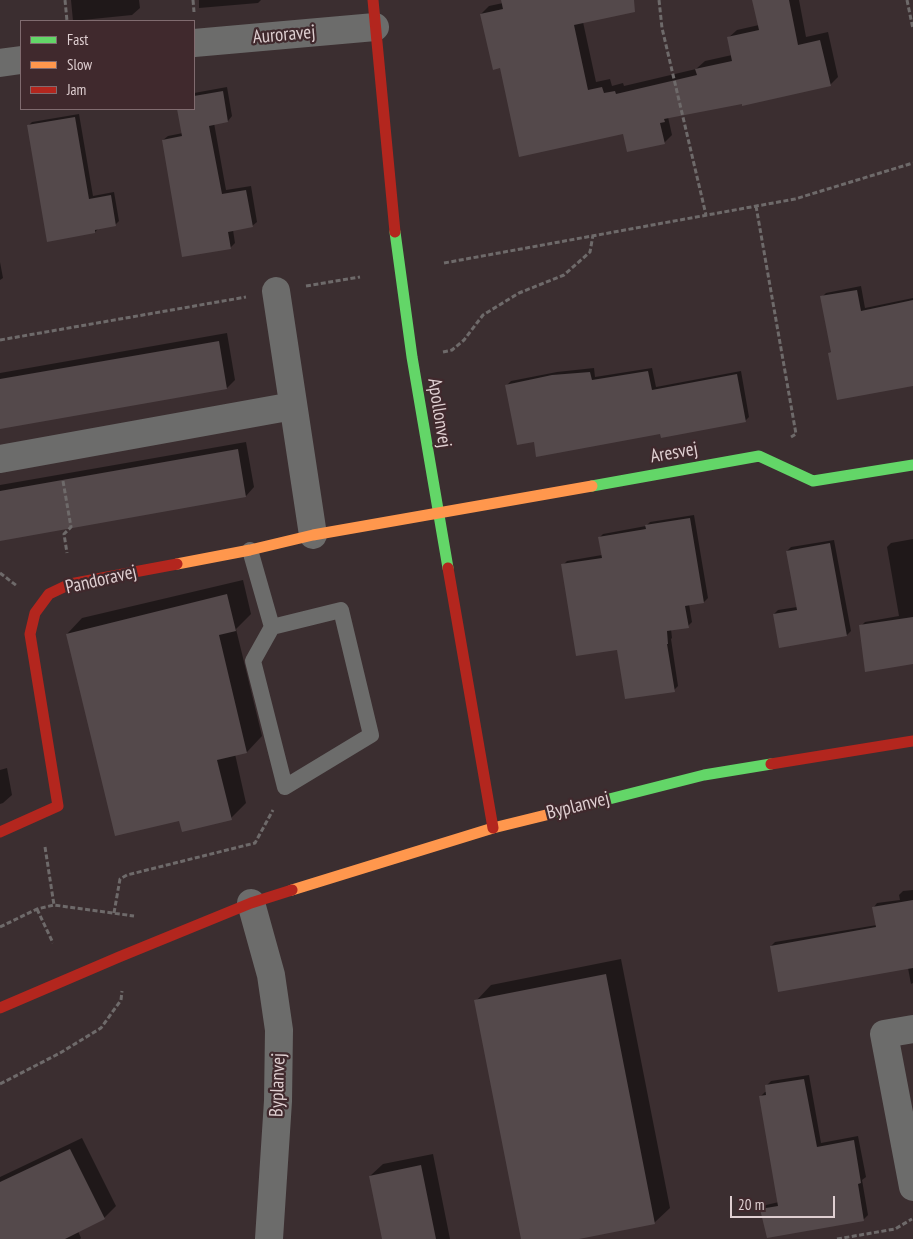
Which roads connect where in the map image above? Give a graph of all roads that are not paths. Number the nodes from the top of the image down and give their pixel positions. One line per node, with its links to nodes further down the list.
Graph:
1 (373, 0): 2 (street, Apollonvej)
2 (375, 27): 3 (street, Auroravej); 10 (street, Apollonvej)
3 (195, 43)
4 (20, 60): 5 (street)
5 (0, 63)
6 (276, 292): 7 (street)
7 (293, 406): 8 (street); 11 (street)
8 (0, 459)
9 (913, 465): 10 (street, Aresvej)
10 (438, 513): 11 (street, Pandoravej); 15 (street, Apollonvej)
11 (313, 535): 12 (street, Pandoravej)
12 (250, 550): 13 (lane); 16 (street, Pandoravej)
13 (272, 626): 13 (lane)
14 (913, 741): 15 (street, Byplanvej)
15 (493, 828): 17 (street, Byplanvej)
16 (0, 832)
17 (251, 903): 18 (street, Byplanvej); 21 (street, Byplanvej)
18 (0, 1008)
19 (913, 1029): 20 (street)
20 (913, 1187)
21 (269, 1239)

